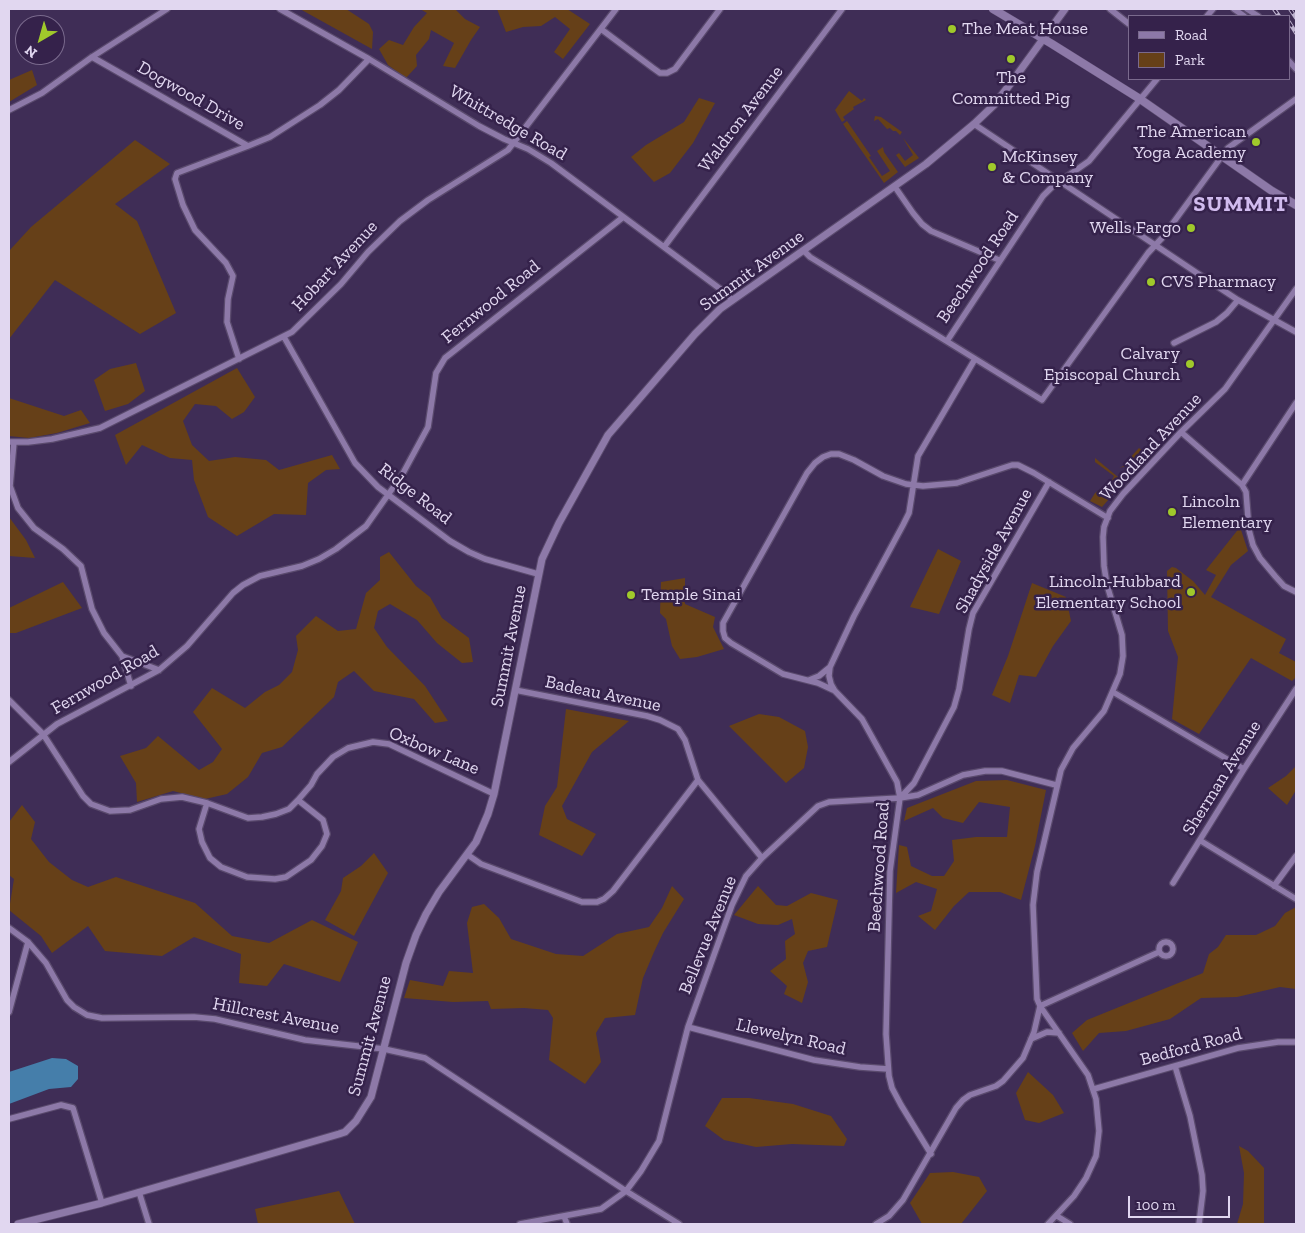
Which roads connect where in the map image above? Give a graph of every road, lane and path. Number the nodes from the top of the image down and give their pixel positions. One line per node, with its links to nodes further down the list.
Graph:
1 (167, 9): 12 (street)
2 (280, 9): 13 (street, Whittredge Road)
3 (616, 9): 10 (street, Hobart Avenue)
4 (720, 9): 10 (street)
5 (842, 9): 29 (street, Waldron Avenue)
6 (992, 9): 11 (main road)
7 (1065, 9): 11 (street, Summit Avenue)
8 (1110, 9): 9 (street)
9 (1128, 23)
10 (601, 29): 21 (street, Hobart Avenue)
11 (1043, 38): 17 (main road); 20 (street, Summit Avenue)
12 (92, 57): 19 (street); 22 (street, Dogwood Drive)
13 (368, 59): 21 (street, Whittredge Road); 22 (street, Dogwood Drive)
14 (1292, 65): 15 (street)
15 (1296, 74)
16 (1156, 80): 17 (street, Beechwood Road)
17 (1140, 99): 23 (main road); 24 (street, Beechwood Road)
18 (1296, 99): 23 (street)
19 (9, 110)
20 (974, 124): 24 (street); 25 (street, Summit Avenue)
21 (514, 144): 27 (street, Whittredge Road); 37 (street, Hobart Avenue)
22 (248, 146): 40 (street)
23 (1222, 156): 26 (main road); 28 (street)
24 (1061, 181): 28 (street); 31 (street, Beechwood Road)
25 (894, 187): 30 (street, Summit Avenue); 31 (street)
26 (1296, 205)
27 (622, 218): 29 (street, Whittredge Road); 48 (street, Fernwood Road)
28 (1155, 246): 34 (street); 41 (street)
29 (664, 247): 33 (street, Whittredge Road)
30 (804, 251): 33 (street, Summit Avenue); 38 (street)
31 (999, 260): 38 (street, Beechwood Road)
32 (1296, 289): 35 (street, Woodland Avenue)
33 (732, 300): 50 (street, Summit Avenue)
34 (1238, 300): 35 (street); 39 (street)
35 (1274, 321): 36 (street); 43 (street, Woodland Avenue)
36 (1296, 332)
37 (284, 337): 40 (street, Hobart Avenue); 48 (street, Ridge Road)
38 (947, 341): 41 (street)
39 (1174, 343)
40 (240, 359): 44 (street, Hobart Avenue)
41 (975, 359): 46 (street)
42 (1296, 403): 47 (street)
43 (1181, 432): 47 (street); 49 (street, Woodland Avenue)
44 (11, 442): 52 (street)
45 (1049, 482): 46 (street); 49 (street); 68 (street, Shadyside Avenue)
46 (914, 485): 53 (street); 55 (street)
47 (1242, 485): 51 (street)
48 (388, 495): 50 (street, Ridge Road); 54 (street, Fernwood Road)
49 (1108, 518): 60 (street, Woodland Avenue)
50 (538, 574): 58 (street, Summit Avenue)
51 (1296, 592)
52 (122, 656): 54 (street); 56 (street)
53 (830, 667): 55 (street); 59 (street)
54 (159, 670): 56 (street, Fernwood Road)
55 (809, 680): 59 (street)
56 (131, 686): 62 (street, Fernwood Road)
57 (1296, 689): 64 (street, Sherman Avenue)
58 (515, 690): 65 (street, Badeau Avenue); 67 (street, Summit Avenue)
59 (835, 691): 68 (street, Beechwood Road)
60 (1113, 692): 64 (street); 66 (street, Woodland Avenue)
61 (9, 700): 62 (street, Oxbow Lane)
62 (43, 734): 63 (street, Fernwood Road); 70 (street, Oxbow Lane)
63 (9, 762)
64 (1244, 769): 71 (street, Sherman Avenue)
65 (698, 780): 72 (street); 74 (street, Badeau Avenue)
66 (1056, 785): 68 (street, Bellevue Avenue); 81 (street, Woodland Avenue)
67 (494, 794): 69 (street, Oxbow Lane); 72 (street, Summit Avenue)
68 (900, 798): 74 (street, Bellevue Avenue); 89 (street, Beechwood Road)
69 (298, 800): 70 (street, Oxbow Lane); 70 (street)
70 (207, 803)
71 (1201, 841): 75 (street, Sherman Avenue); 76 (street)
72 (468, 855): 87 (street, Summit Avenue)
73 (1296, 856): 76 (street)
74 (762, 858): 83 (street, Bellevue Avenue)
75 (1173, 883)
76 (1274, 886): 77 (street)
77 (1296, 899)
78 (9, 928): 79 (street, Hillcrest Avenue)
79 (28, 942): 82 (street); 87 (street, Hillcrest Avenue)
80 (1159, 952): 81 (street)
81 (1040, 1006): 84 (street, Woodland Avenue); 85 (street)
82 (9, 1012)
83 (688, 1027): 89 (street, Llewelyn Road); 93 (street, Bellevue Avenue)
84 (1059, 1034): 85 (street); 90 (street, Woodland Avenue)
85 (1031, 1038): 92 (street)
86 (1296, 1042): 88 (street, Bedford Road)
87 (384, 1049): 93 (street, Hillcrest Avenue); 94 (street, Summit Avenue)
88 (1175, 1066): 90 (street, Bedford Road); 106 (street)
89 (888, 1069): 92 (street, Beechwood Road)
90 (1094, 1089): 97 (street, Woodland Avenue)
91 (9, 1119): 95 (street)
92 (931, 1154): 103 (street)
93 (626, 1191): 96 (street, Bellevue Avenue); 102 (street, Hillcrest Avenue)
94 (139, 1192): 95 (street, Summit Avenue); 99 (street)
95 (102, 1203): 98 (street, Summit Avenue)
96 (564, 1216): 100 (street, Bellevue Avenue); 101 (street)
97 (1057, 1216): 104 (street, Woodland Avenue); 105 (street)
98 (18, 1224)
99 (149, 1224)
100 (520, 1224)
101 (567, 1224)
102 (679, 1224)
103 (876, 1224)
104 (1048, 1224)
105 (1070, 1224)
106 (1199, 1224)

